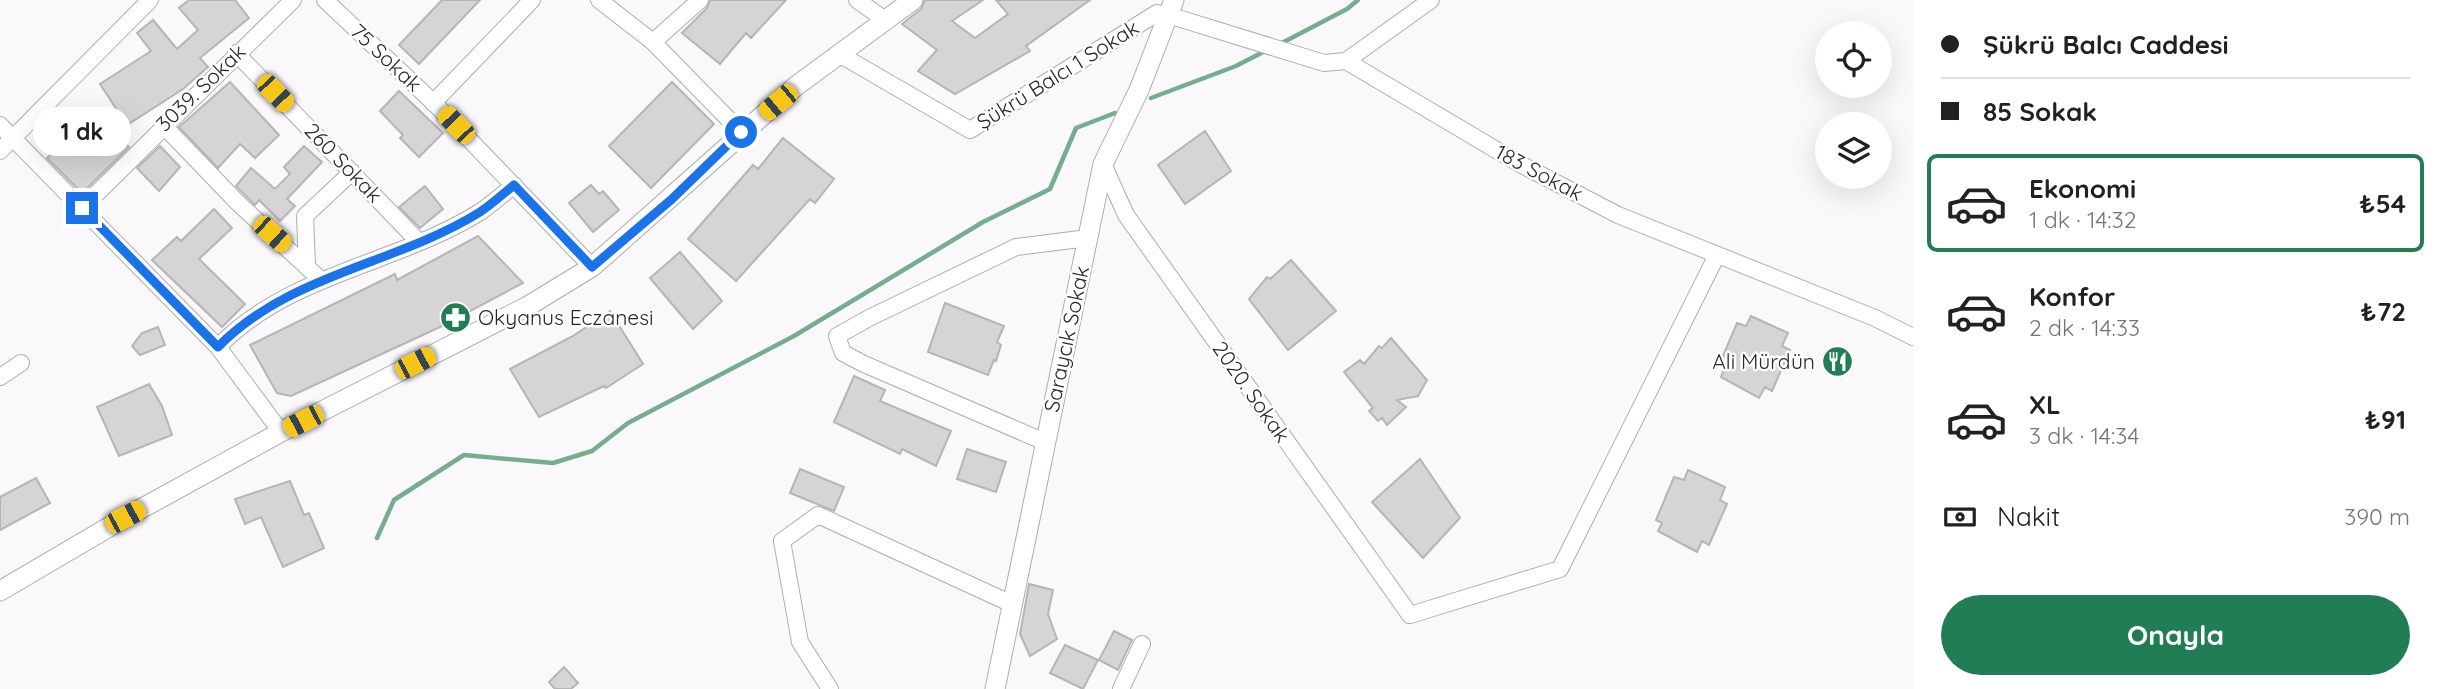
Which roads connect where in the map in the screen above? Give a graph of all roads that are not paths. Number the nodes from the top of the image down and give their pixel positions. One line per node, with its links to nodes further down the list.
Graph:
1 (150, 0): 20 (street)
2 (293, 0): 13 (street, 3039. Sokak)
3 (325, 0): 16 (street, 75 Sokak)
4 (532, 0): 16 (street)
5 (599, 0): 12 (street)
6 (700, 0): 12 (street)
7 (857, 0): 11 (street)
8 (913, 0): 11 (street)
9 (1431, 0): 15 (street)
10 (1162, 7): 14 (street, Şükrü Balcı 1 Sokak); 15 (street, 183 Sokak); 22 (street, Saraycık Sokak)
11 (886, 20): 14 (street)
12 (653, 42): 19 (street)
13 (236, 53): 18 (street, 3039. Sokak); 23 (street, 260 Sokak)
14 (839, 54): 19 (street)
15 (1346, 61): 28 (street, 183 Sokak)
16 (433, 103): 24 (street, 75 Sokak)
17 (0, 125): 20 (street)
18 (163, 125): 25 (street, 3039. Sokak); 29 (street)
19 (741, 132): 30 (street)
20 (12, 138): 21 (street); 25 (street)
21 (0, 151)
22 (1103, 164): 26 (street, Saraycık Sokak); 28 (street, 2020. Sokak)
23 (352, 172): 27 (street, 260 Sokak); 29 (street)
24 (514, 185): 27 (street); 30 (street, 75 Sokak)
25 (82, 208): 33 (street)
26 (1088, 238): 37 (street, Saraycık Sokak); 37 (street)
27 (419, 242): 31 (street)
28 (1717, 255): 32 (street, 183 Sokak)
29 (307, 266): 31 (street)
30 (592, 267): 36 (street)
31 (322, 281): 33 (street)
32 (1913, 337)
33 (218, 347): 36 (street)
34 (21, 363): 35 (street)
35 (0, 377)
36 (281, 432): 38 (street)
37 (1045, 442): 39 (street, Saraycık Sokak)
38 (0, 591)
39 (1012, 604): 41 (street); 42 (street, Saraycık Sokak)
40 (1142, 644): 43 (street)
41 (830, 689)
42 (995, 689)
43 (1121, 689)

